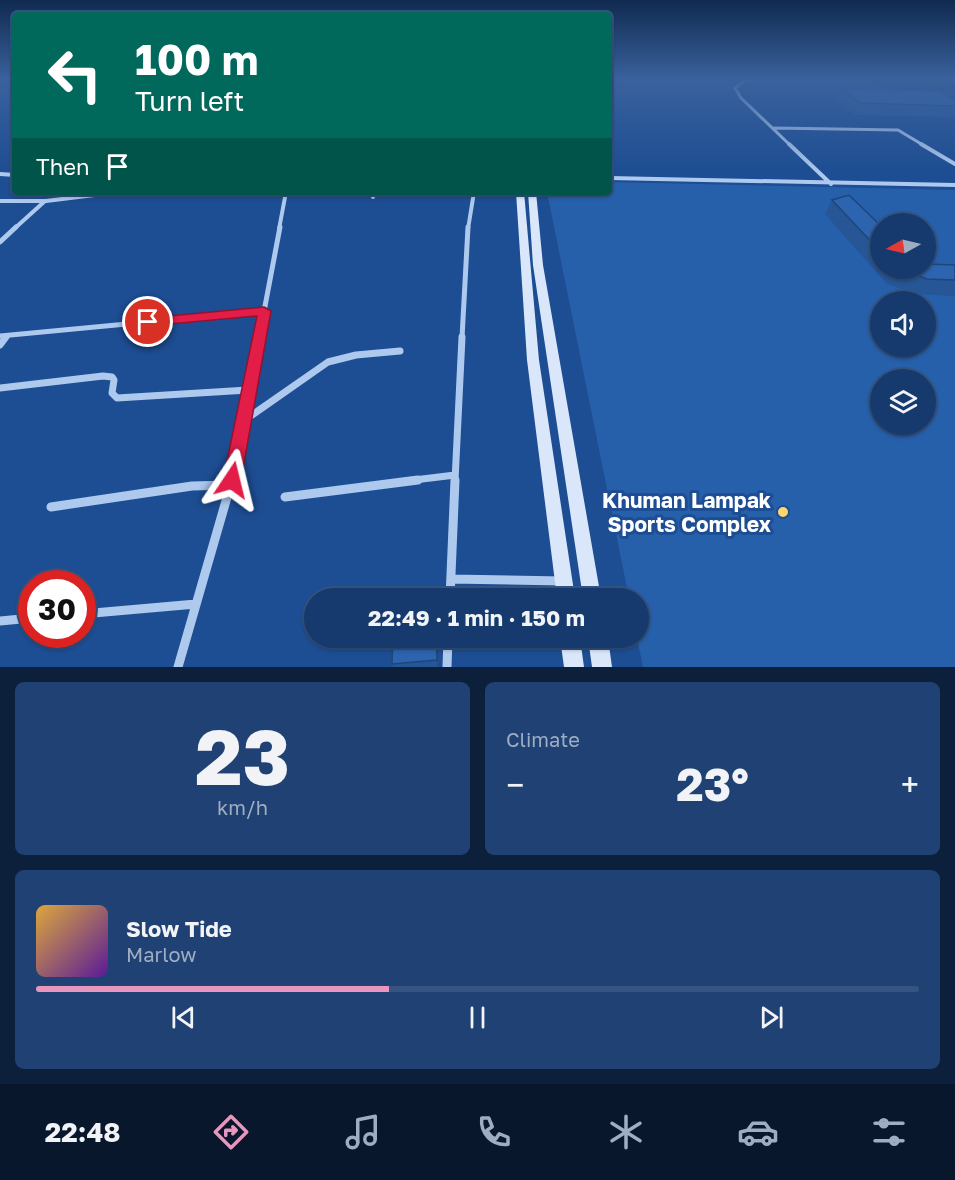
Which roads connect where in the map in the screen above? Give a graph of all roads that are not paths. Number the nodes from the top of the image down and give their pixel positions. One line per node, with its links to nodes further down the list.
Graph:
1 (757, 111): 2 (street)
2 (774, 128): 3 (street); 5 (street)
3 (955, 164)
4 (612, 178): 5 (street)
5 (832, 184): 6 (street)
6 (955, 185)
7 (95, 195): 13 (street)
8 (285, 195): 15 (street)
9 (474, 195): 22 (street)
10 (520, 195): 27 (main road)
11 (532, 195): 30 (main road)
12 (0, 201): 13 (street)
13 (46, 201): 14 (street)
14 (0, 242)
15 (264, 311): 16 (street); 20 (street)
16 (4, 336): 17 (street)
17 (0, 345)
18 (400, 351): 21 (street)
19 (0, 388): 20 (street)
20 (248, 390): 21 (street)
21 (242, 422): 23 (street)
22 (455, 475): 24 (street); 26 (street)
23 (231, 485): 25 (street); 31 (street)
24 (285, 497)
25 (51, 507)
26 (451, 579): 27 (street); 28 (street)
27 (563, 581): 29 (main road)
28 (451, 588)
29 (564, 588)
30 (590, 588)
31 (196, 604): 32 (street); 38 (street)
32 (96, 613)
33 (18, 619): 34 (street)
34 (0, 621)
35 (448, 648): 39 (street)
36 (571, 648): 40 (main road)
37 (599, 648): 41 (main road)
38 (178, 667)
39 (447, 667)
40 (574, 667)
41 (602, 667)

